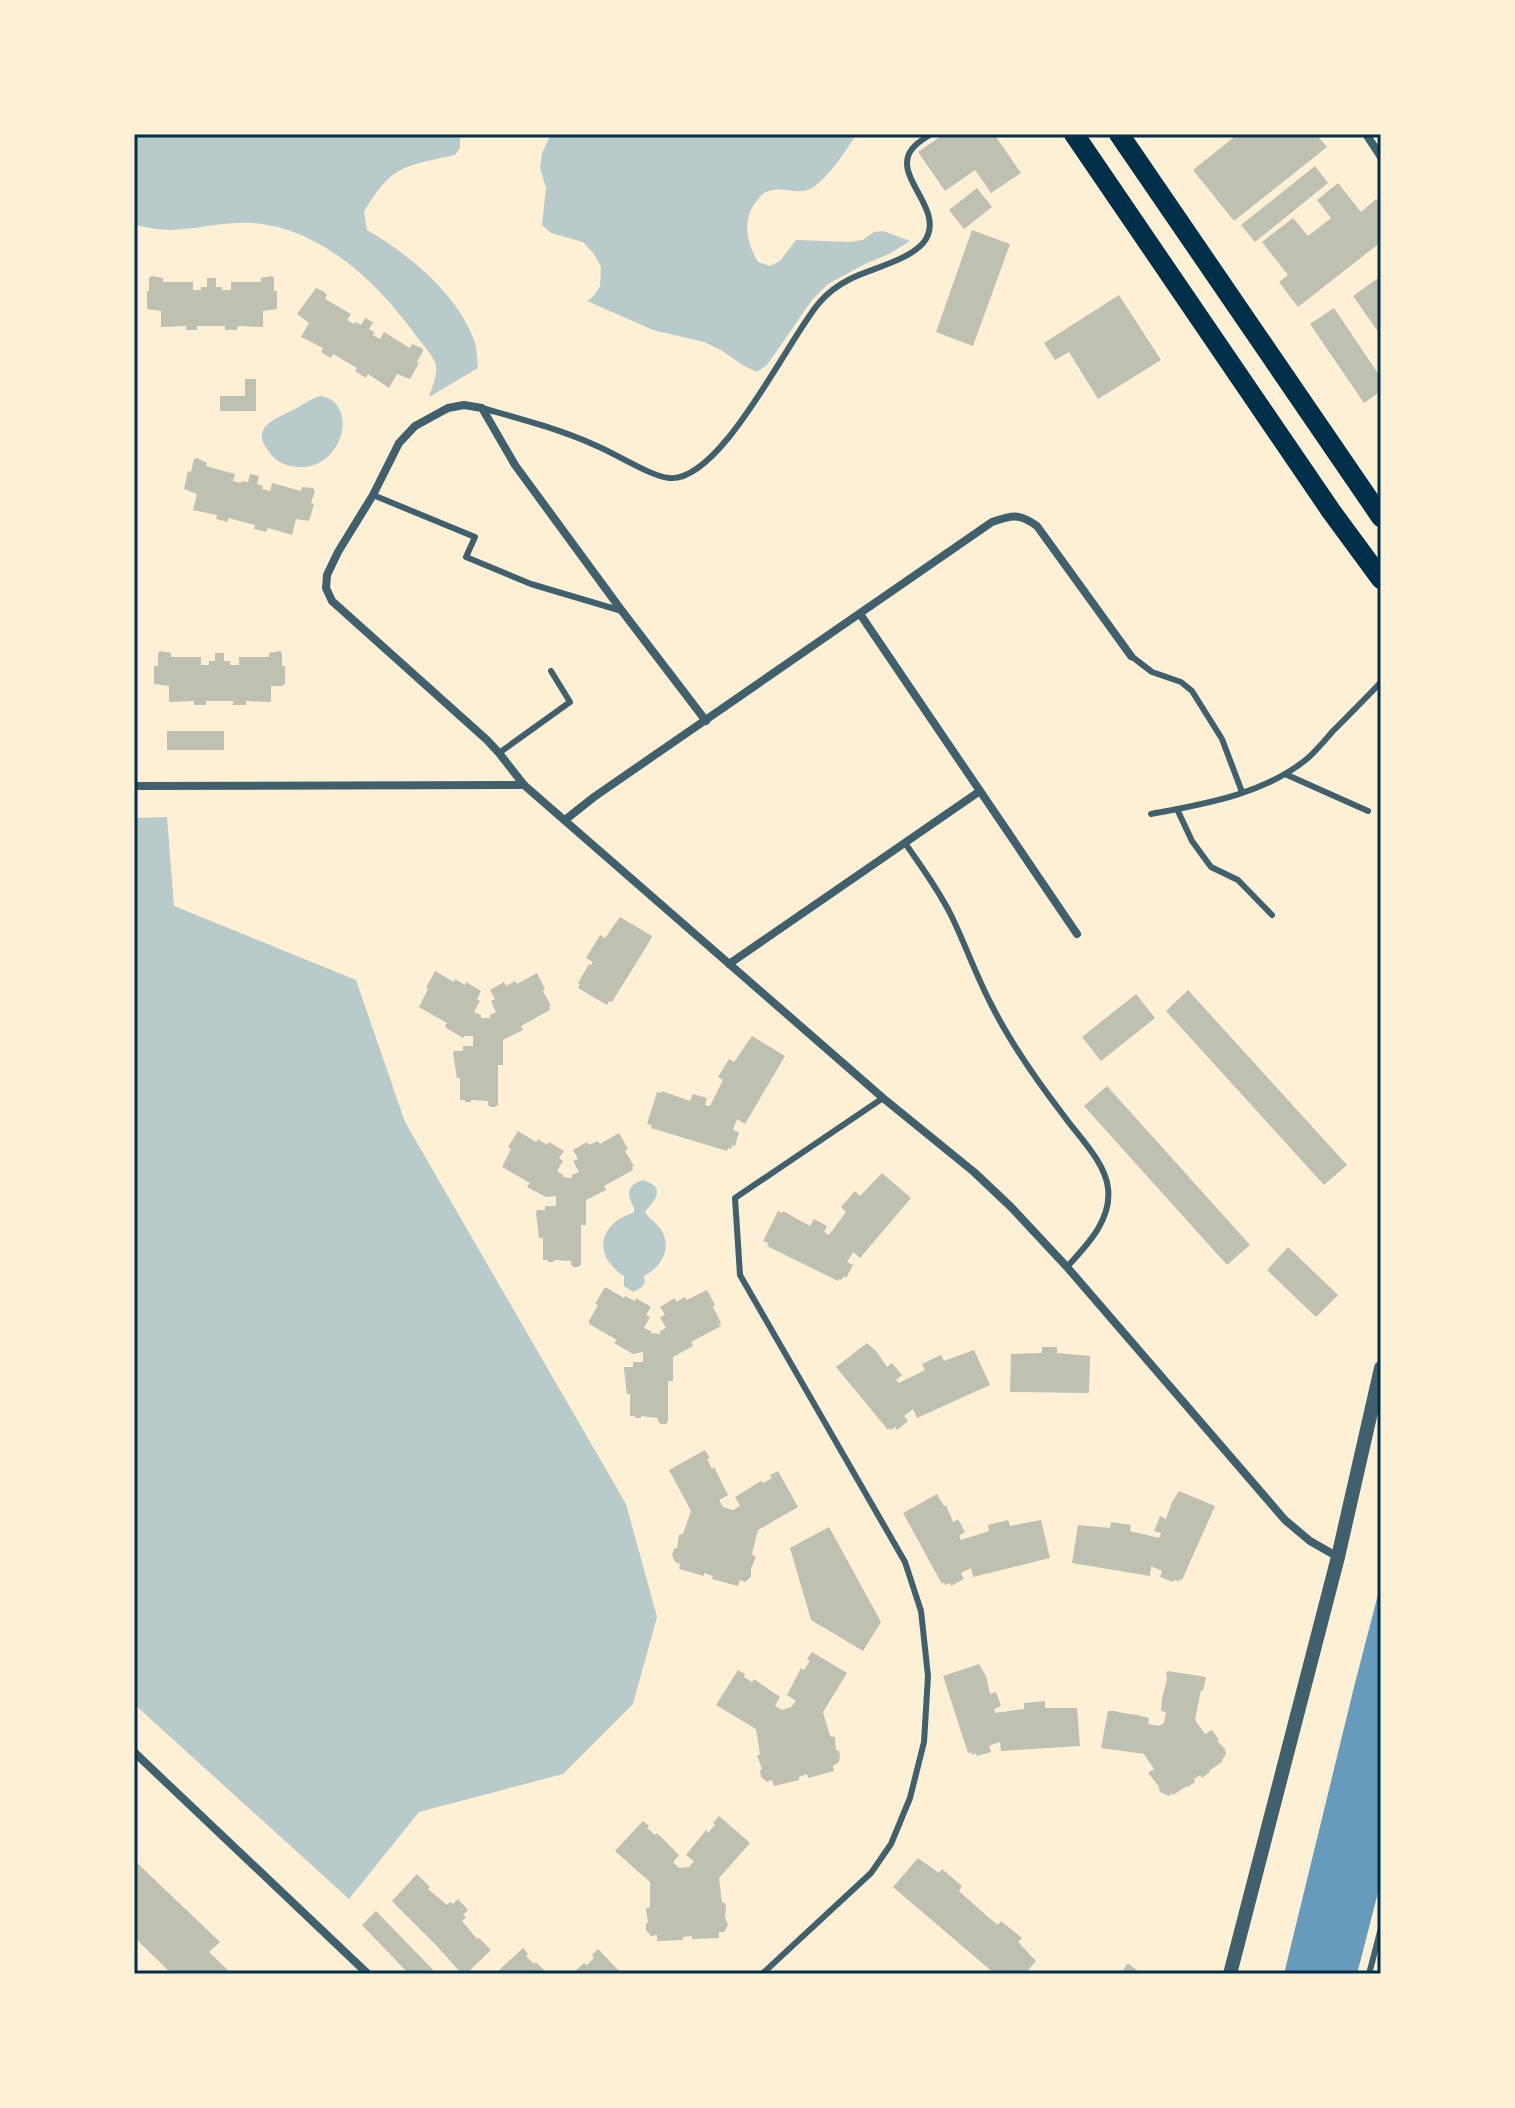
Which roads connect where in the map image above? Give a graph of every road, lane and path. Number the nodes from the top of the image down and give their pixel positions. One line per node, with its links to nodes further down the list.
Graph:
1 (931, 134): 6 (lane)
2 (1074, 134): 9 (main road)
3 (1119, 134): 8 (main road)
4 (1366, 134): 5 (street)
5 (1381, 157)
6 (482, 408): 7 (street); 10 (street)
7 (373, 495): 10 (lane); 16 (street)
8 (1381, 517)
9 (1381, 579)
10 (622, 611): 15 (street)
11 (860, 614): 12 (street); 15 (street); 20 (street)
12 (1131, 656): 21 (lane)
13 (551, 671): 16 (lane)
14 (1381, 682): 17 (lane)
15 (706, 721): 25 (street)
16 (499, 753): 18 (street)
17 (1285, 774): 21 (lane); 23 (lane)
18 (524, 785): 19 (street); 25 (street)
19 (134, 786)
20 (980, 791): 26 (street); 28 (street)
21 (1242, 792): 22 (lane)
22 (1177, 809): 24 (lane); 27 (lane)
23 (1368, 811)
24 (1151, 814)
25 (565, 820): 29 (street)
26 (905, 843): 29 (street); 31 (lane)
27 (1272, 915)
28 (1077, 934)
29 (729, 964): 30 (street)
30 (883, 1098): 31 (street); 37 (lane)
31 (1067, 1267): 33 (street)
32 (1381, 1368): 33 (street)
33 (1338, 1557): 38 (street)
34 (134, 1752): 36 (street)
35 (1381, 1928): 39 (lane)
36 (368, 1974)
37 (762, 1974)
38 (1230, 1974)
39 (1369, 1974)

